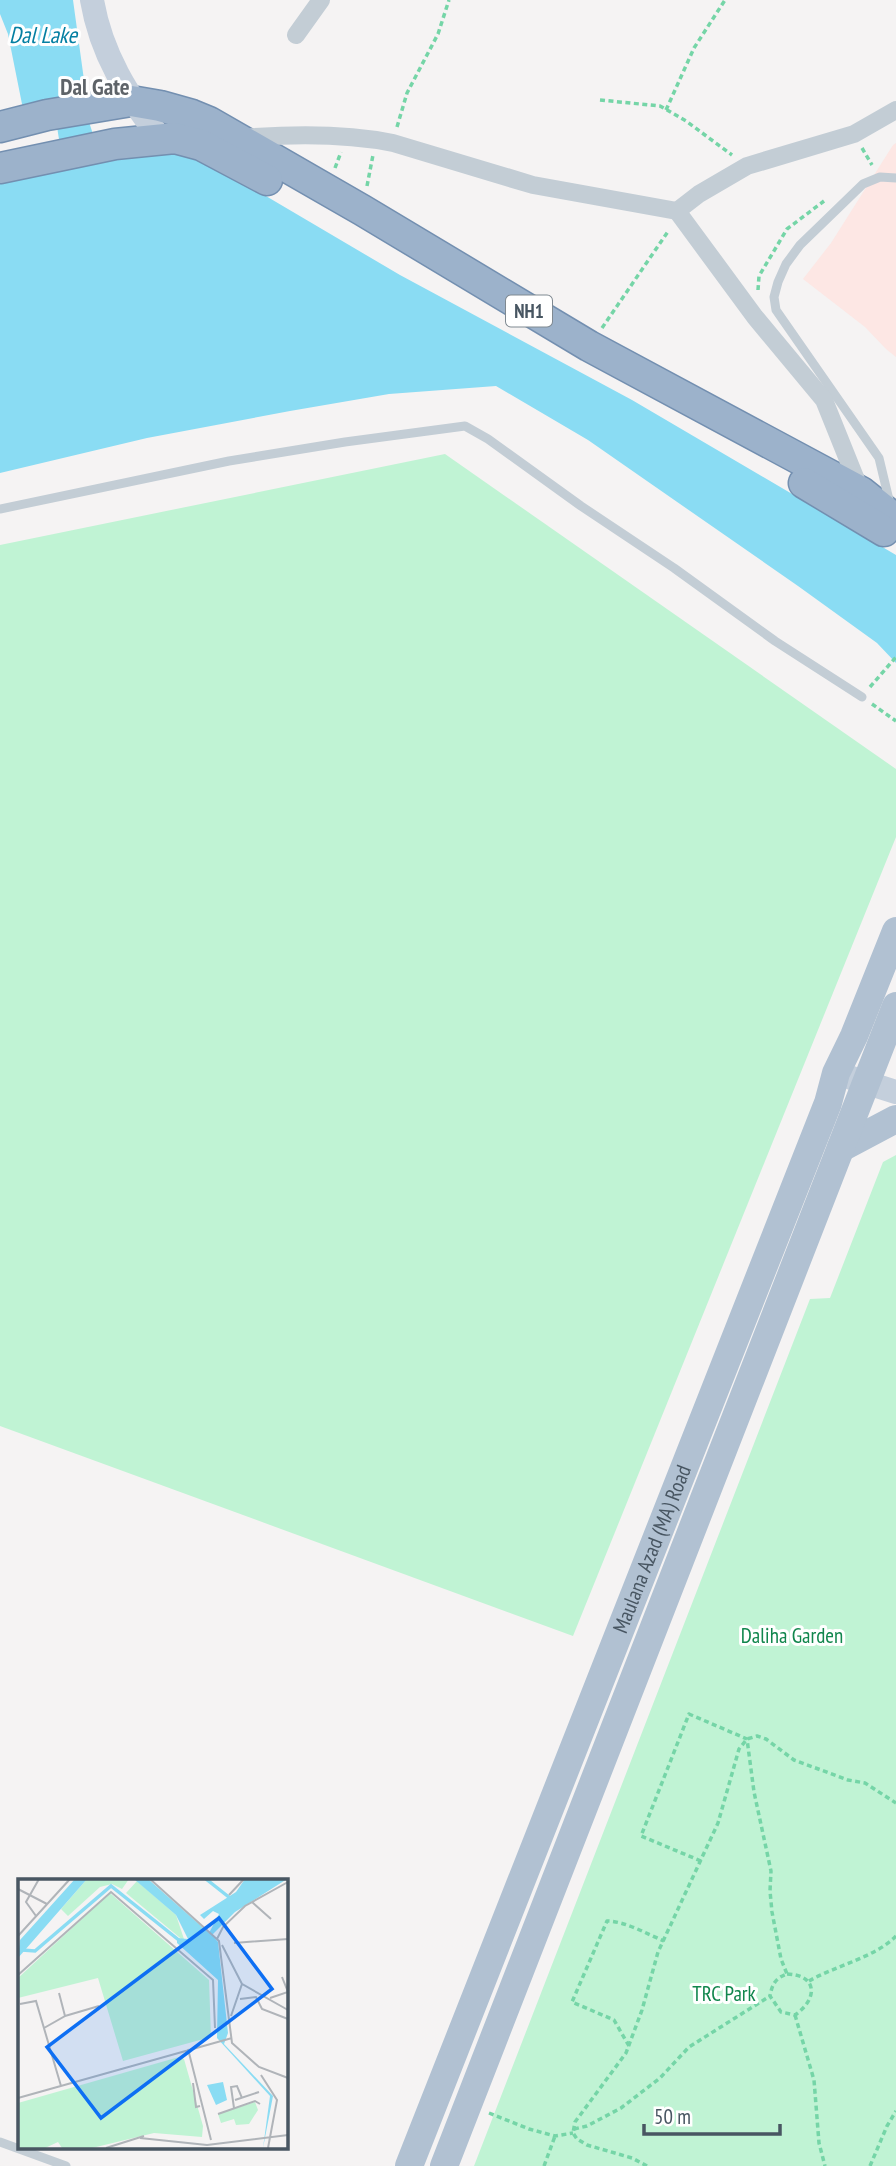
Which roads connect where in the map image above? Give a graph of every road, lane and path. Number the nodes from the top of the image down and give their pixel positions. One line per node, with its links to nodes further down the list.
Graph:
1 (92, 0): 7 (main road)
2 (321, 0): 5 (street)
3 (450, 0): 15 (path)
4 (725, 0): 8 (path)
5 (296, 35)
6 (600, 100): 8 (path)
7 (131, 101): 10 (highway, NH1); 13 (main road); 14 (highway, NH1)
8 (666, 110): 17 (path)
9 (896, 110): 11 (street)
10 (0, 127)
11 (854, 134): 16 (path); 17 (street)
12 (346, 137): 14 (street); 15 (street); 20 (path)
13 (160, 138): 18 (highway, NH1); 26 (highway, NH1)
14 (236, 138): 20 (highway, NH1)
15 (384, 141): 22 (path); 23 (street)
16 (872, 165)
17 (747, 166): 23 (street)
18 (0, 168)
19 (896, 178): 29 (lane)
20 (327, 190): 22 (highway, NH1)
21 (830, 197): 24 (path)
22 (362, 210): 25 (highway, NH1)
23 (677, 211): 25 (path); 27 (street)
24 (788, 229)
25 (589, 346): 26 (highway, NH1)
26 (777, 456): 27 (highway, NH1); 29 (highway, NH1)
27 (861, 492): 29 (highway, NH1)
28 (0, 509): 32 (lane)
29 (895, 526)
30 (896, 657): 31 (path)
31 (876, 680)
32 (862, 697): 33 (path)
33 (896, 721)
34 (896, 931): 36 (main road, Maulana Azad (MA) Road)
35 (896, 1006): 36 (main road, Maulana Azad (MA) Road)
36 (877, 1044): 37 (main road, Maulana Azad (MA) Road); 38 (main road, Maulana Azad (MA) Road)
37 (836, 1073): 38 (main road); 58 (main road, Maulana Azad (MA) Road)
38 (865, 1082): 39 (main road); 41 (main road, Maulana Azad (MA) Road)
39 (896, 1092)
40 (896, 1119): 41 (main road)
41 (841, 1148): 52 (main road, Maulana Azad (MA) Road)
42 (747, 1740): 43 (path); 44 (path); 44 (path); 47 (path)
43 (896, 1803)
44 (701, 1861): 46 (path)
45 (896, 1936): 48 (path)
46 (664, 1941): 51 (path); 51 (path)
47 (787, 1974): 48 (path); 49 (path)
48 (809, 1982): 50 (path)
49 (770, 1996): 50 (path); 54 (path)
50 (795, 2015): 62 (path)
51 (629, 2046): 54 (path)
52 (468, 2105): 55 (path); 59 (main road, Maulana Azad (MA) Road)
53 (896, 2111): 63 (path)
54 (574, 2131): 55 (path); 61 (path)
55 (555, 2136): 60 (path)
56 (0, 2142): 57 (lane)
57 (66, 2166)
58 (409, 2166)
59 (444, 2166)
60 (544, 2166)
61 (647, 2166)
62 (825, 2166)
63 (870, 2166)

